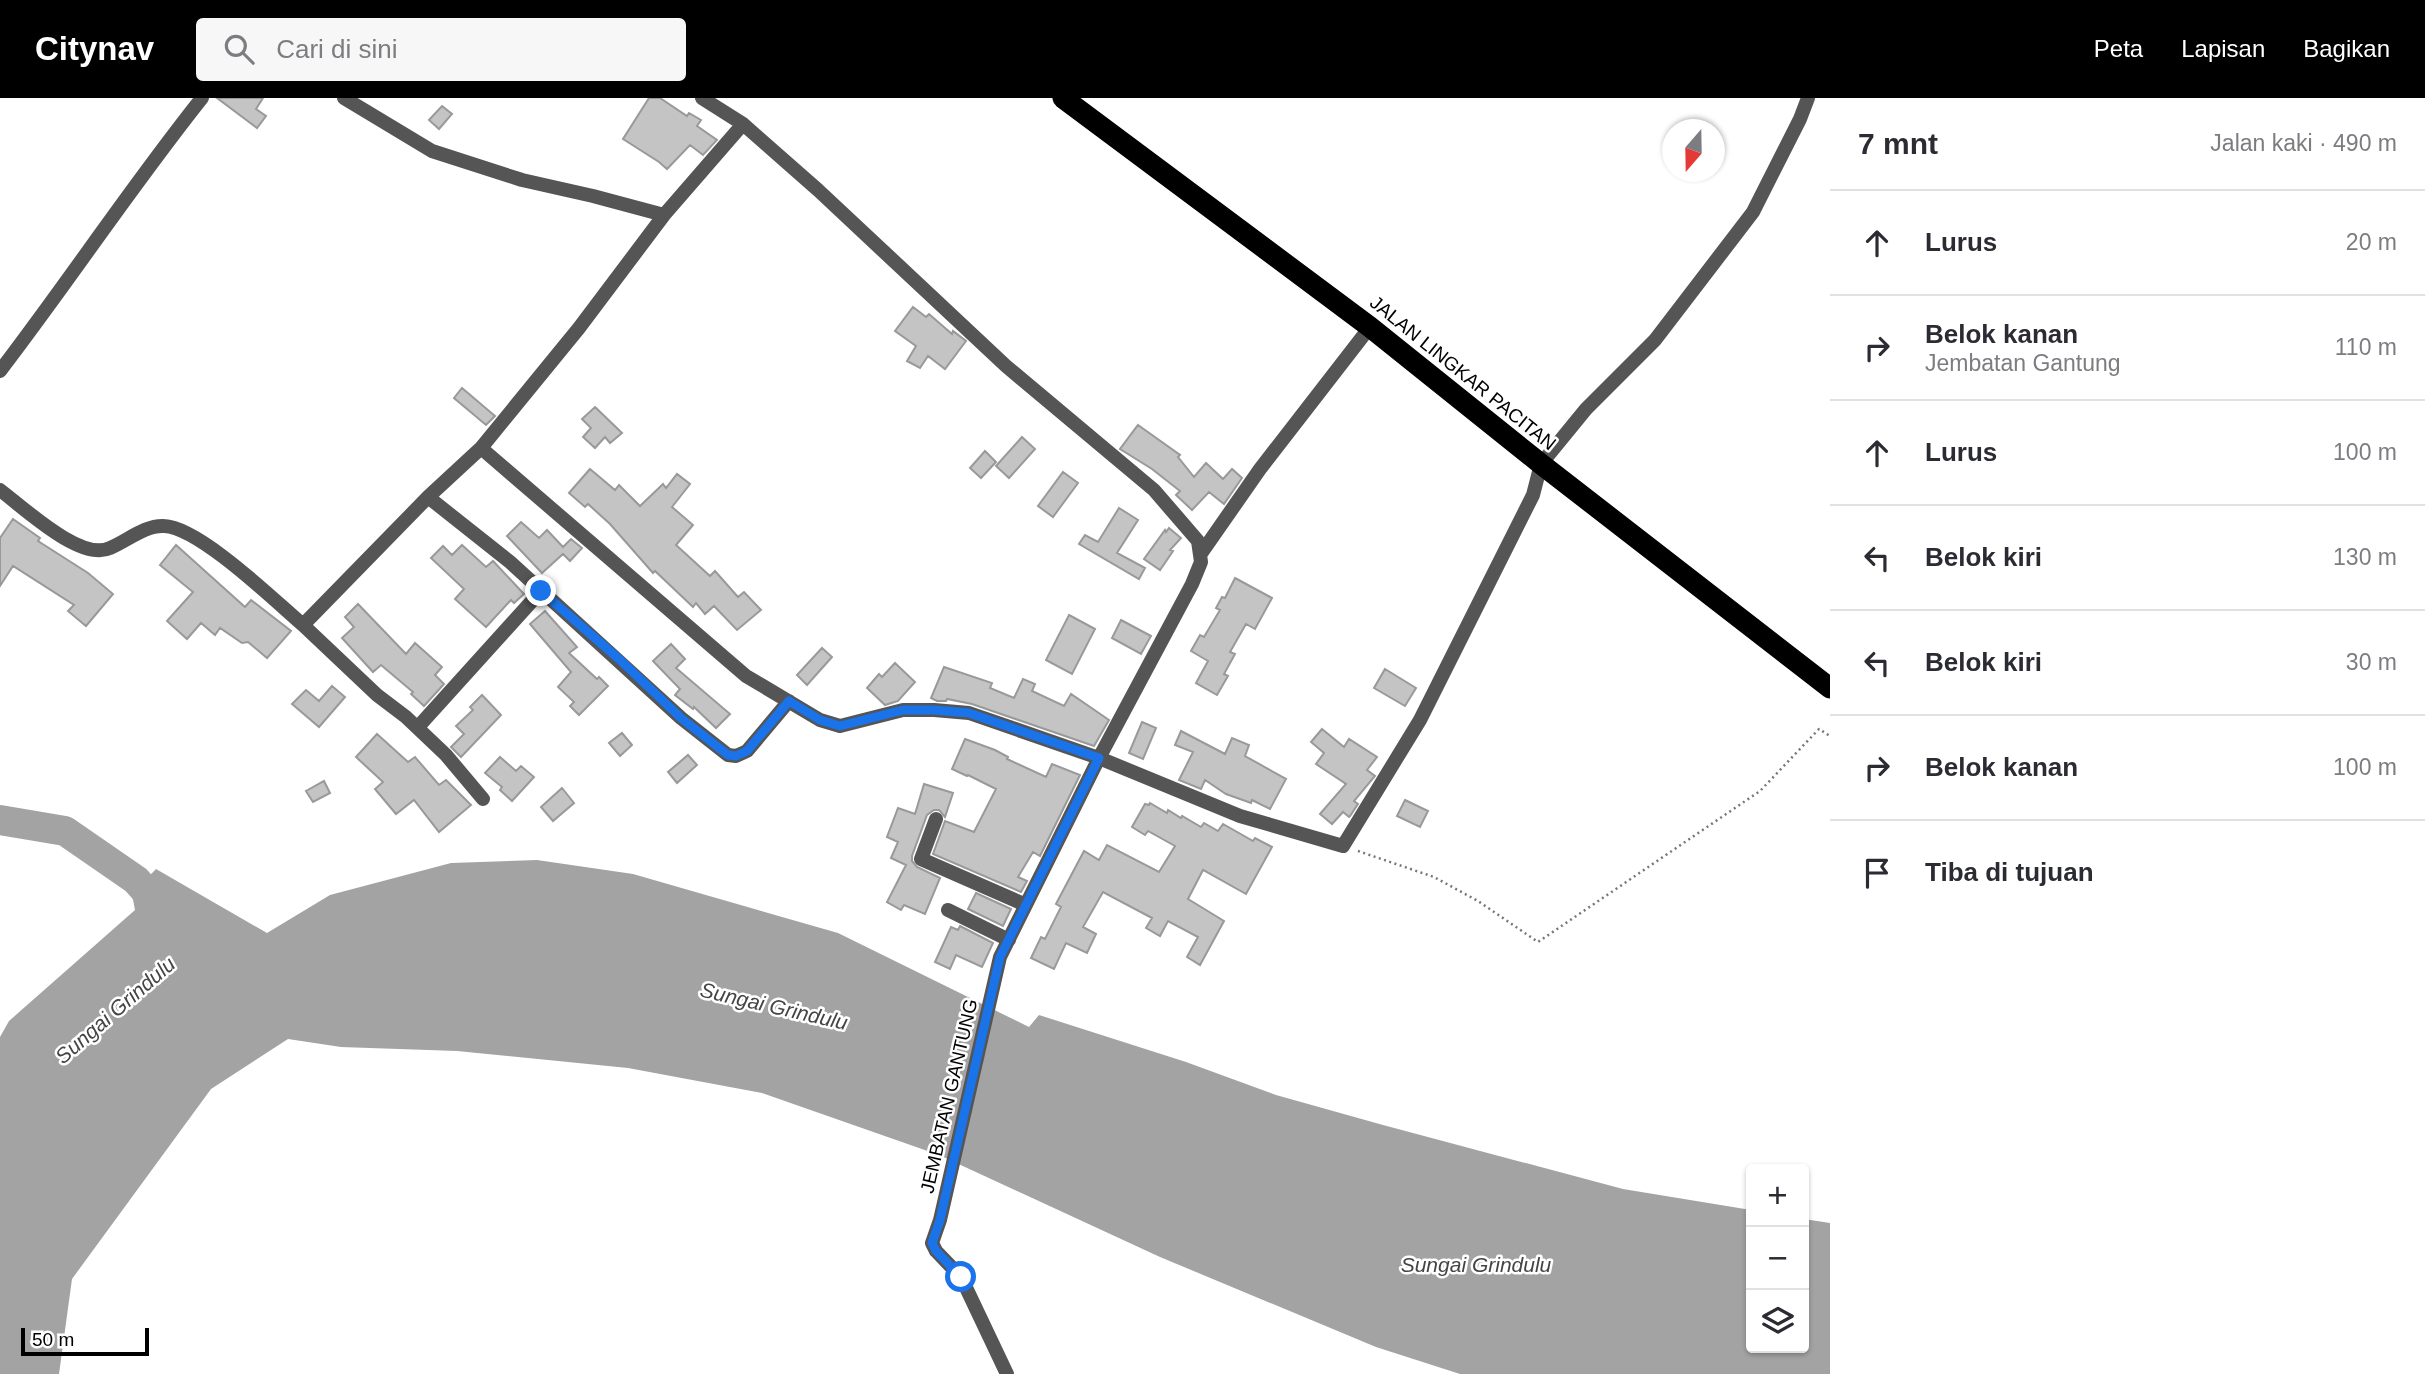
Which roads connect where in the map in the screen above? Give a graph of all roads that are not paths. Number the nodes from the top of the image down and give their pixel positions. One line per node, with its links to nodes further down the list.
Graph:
1 (202, 98): 9 (street)
2 (344, 98): 7 (street)
3 (702, 98): 6 (street)
4 (1063, 98): 8 (highway, JALAN LINGKAR PACITAN)
5 (1808, 98): 11 (street)
6 (743, 124): 7 (street); 14 (street)
7 (664, 215): 10 (street)
8 (1370, 327): 11 (highway, JALAN LINGKAR PACITAN); 14 (street, JEMBATAN GANTUNG)
9 (0, 371)
10 (481, 448): 13 (street); 18 (street)
11 (1541, 464): 17 (highway, JALAN LINGKAR PACITAN); 20 (street)
12 (0, 491): 16 (street)
13 (428, 497): 15 (street); 16 (street)
14 (1200, 555): 20 (street, JEMBATAN GANTUNG)
15 (541, 591): 18 (street); 19 (street)
16 (303, 625): 19 (street)
17 (1830, 688)
18 (789, 701): 20 (street)
19 (418, 727): 21 (street)
20 (1099, 758): 23 (street, JEMBATAN GANTUNG)
21 (483, 799)
22 (936, 820): 23 (street)
23 (1026, 905): 25 (street, JEMBATAN GANTUNG)
24 (948, 910): 25 (street)
25 (1009, 940): 26 (street, JEMBATAN GANTUNG)
26 (1007, 1374)

